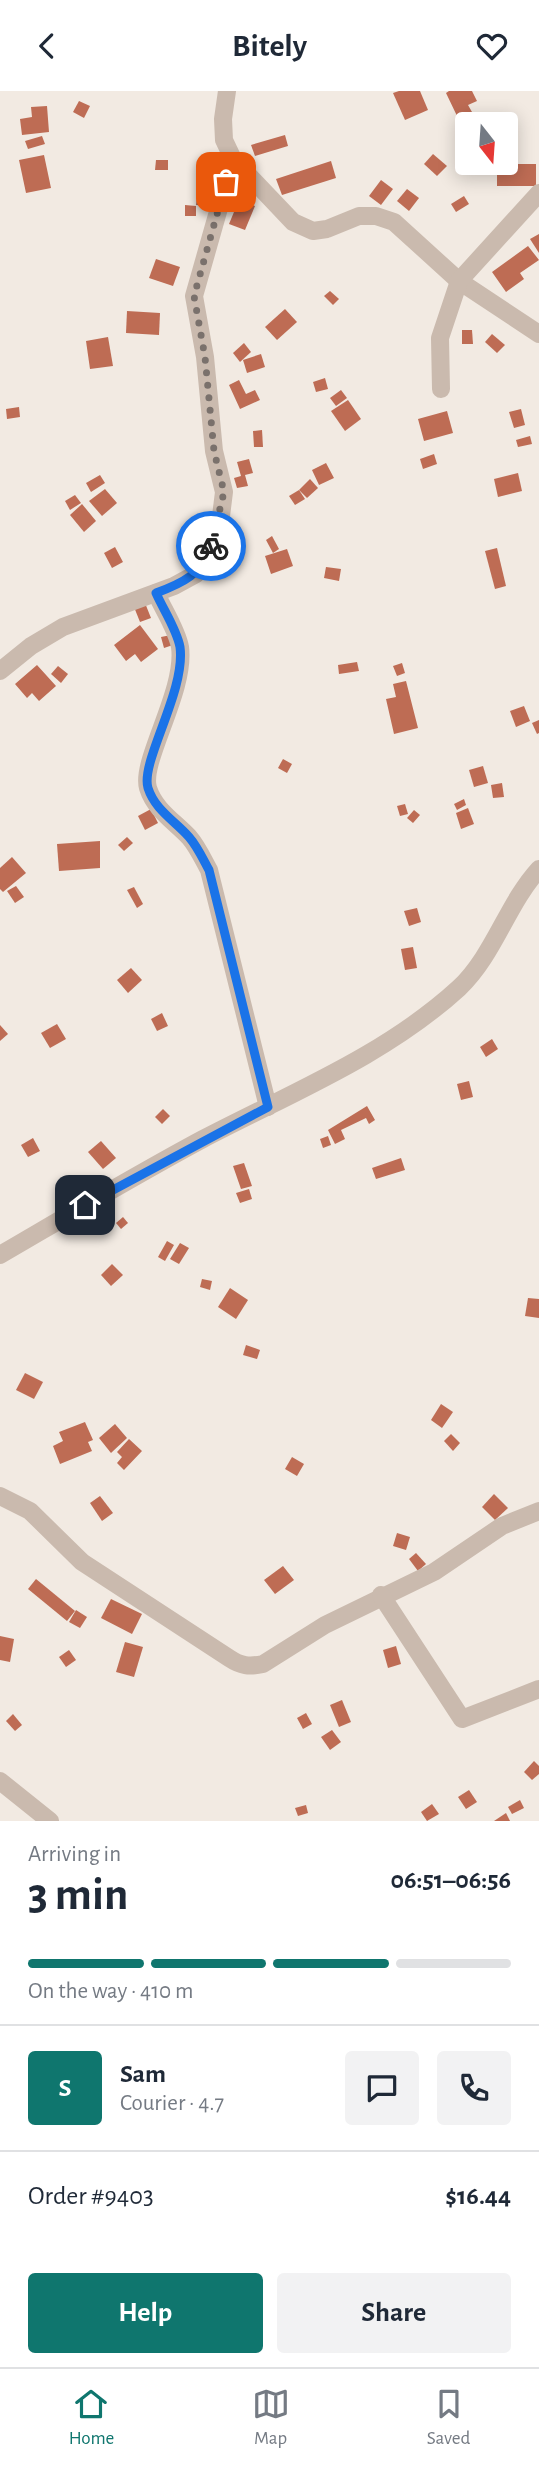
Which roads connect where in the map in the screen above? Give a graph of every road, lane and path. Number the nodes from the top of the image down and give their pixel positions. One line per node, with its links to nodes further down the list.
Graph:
1 (228, 91): 2 (street)
2 (233, 159): 4 (street); 7 (street)
3 (539, 193): 4 (street)
4 (459, 281): 5 (street); 6 (street)
5 (539, 334)
6 (441, 389)
7 (156, 593): 8 (street); 10 (street)
8 (0, 671)
9 (539, 869): 10 (street)
10 (268, 1107): 11 (street)
11 (0, 1255)
12 (0, 1496): 14 (street)
13 (539, 1511): 14 (street)
14 (381, 1595): 15 (street)
15 (539, 1689)
16 (0, 1781): 17 (street)
17 (50, 1821)

